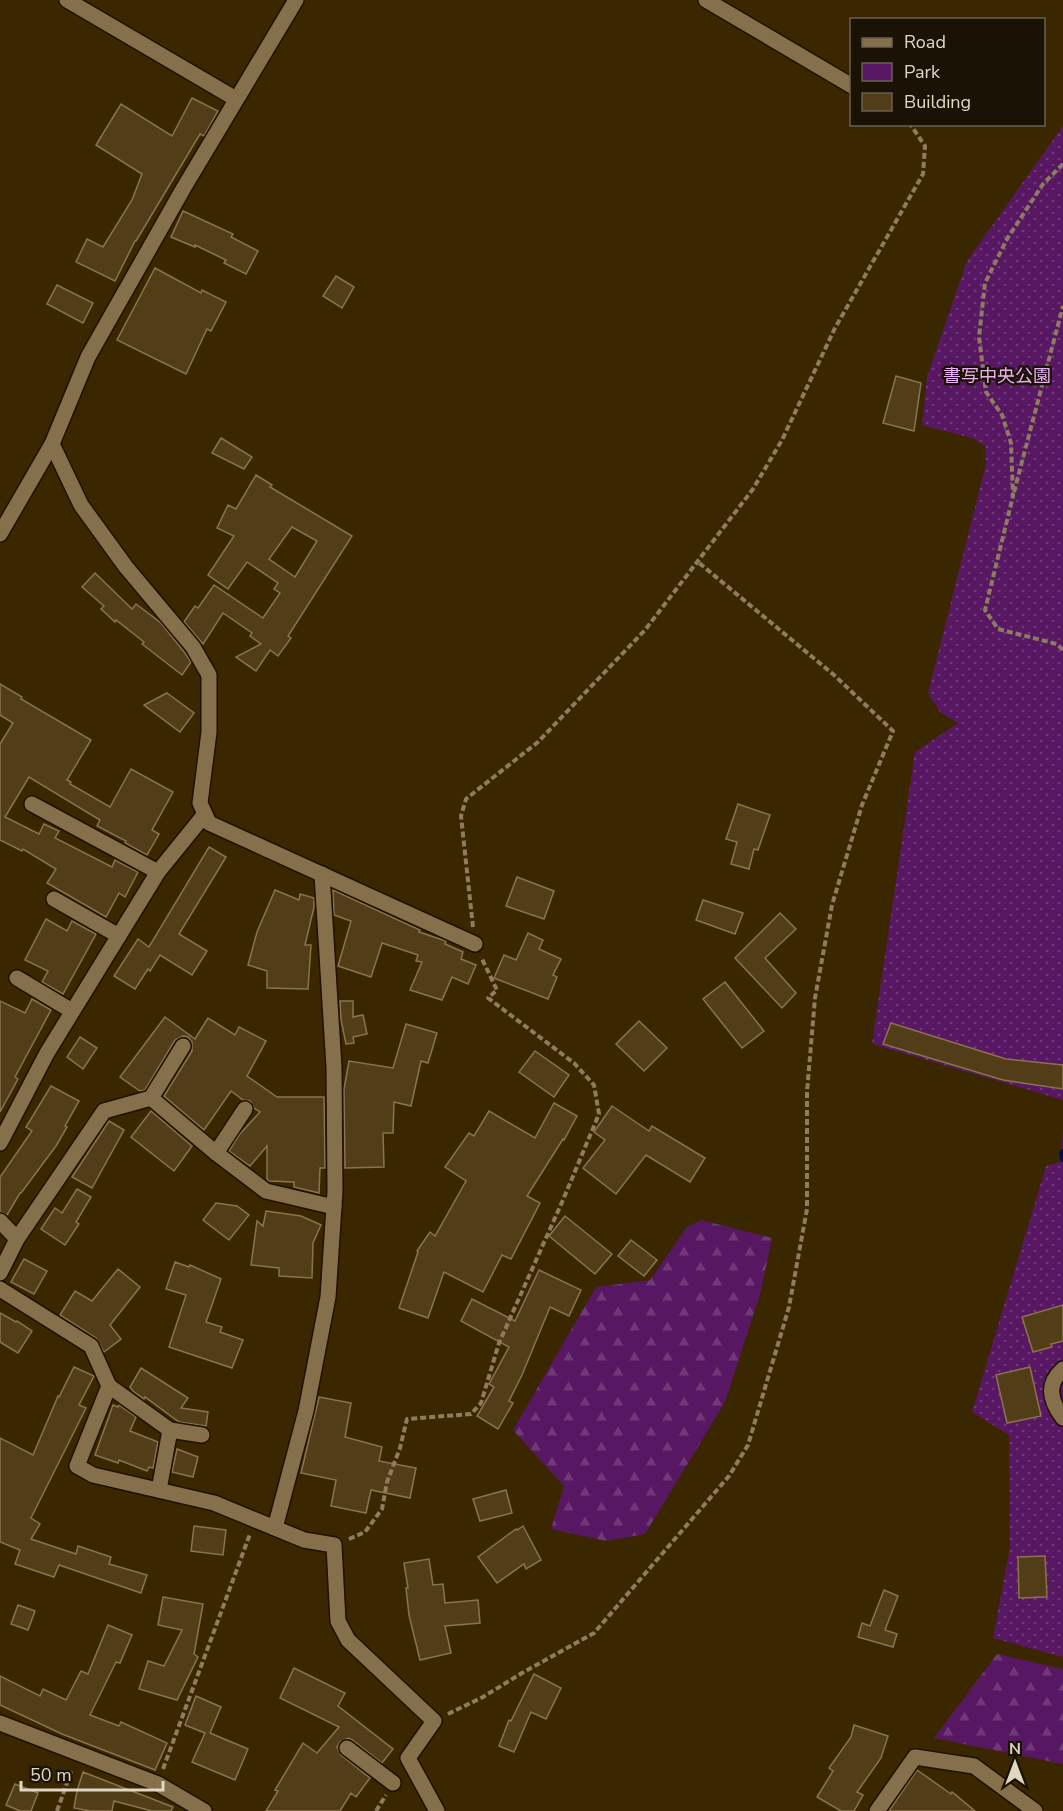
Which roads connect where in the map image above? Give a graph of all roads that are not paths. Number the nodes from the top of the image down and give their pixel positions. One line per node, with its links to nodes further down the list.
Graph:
1 (67, 0): 5 (street)
2 (296, 0): 5 (street)
3 (706, 0): 4 (street)
4 (850, 85)
5 (236, 99): 6 (street)
6 (52, 444): 7 (street); 9 (street)
7 (0, 534)
8 (32, 804): 10 (street)
9 (205, 814): 10 (street); 11 (street)
10 (158, 872): 13 (street)
11 (322, 874): 14 (street); 24 (street)
12 (54, 899): 13 (street)
13 (119, 936): 16 (street)
14 (475, 944)
15 (17, 978): 16 (street)
16 (72, 1011): 21 (street)
17 (183, 1046): 18 (street)
18 (151, 1098): 23 (street); 26 (street)
19 (0, 1108): 21 (street)
20 (245, 1109): 23 (street)
21 (14, 1116): 22 (street)
22 (0, 1143)
23 (216, 1153): 24 (street)
24 (334, 1207): 35 (street)
25 (0, 1221): 26 (street)
26 (17, 1239): 27 (street)
27 (0, 1273)
28 (0, 1289): 30 (street)
29 (1063, 1369): 31 (street)
30 (110, 1386): 32 (street); 34 (street)
31 (1063, 1418)
32 (170, 1431): 33 (street); 34 (street)
33 (202, 1435)
34 (159, 1491): 35 (street)
35 (275, 1528): 40 (street)
36 (0, 1723): 39 (street)
37 (347, 1748): 38 (street)
38 (393, 1783)
39 (204, 1811)
40 (437, 1811)
41 (877, 1811): 42 (street)
42 (1035, 1811)

